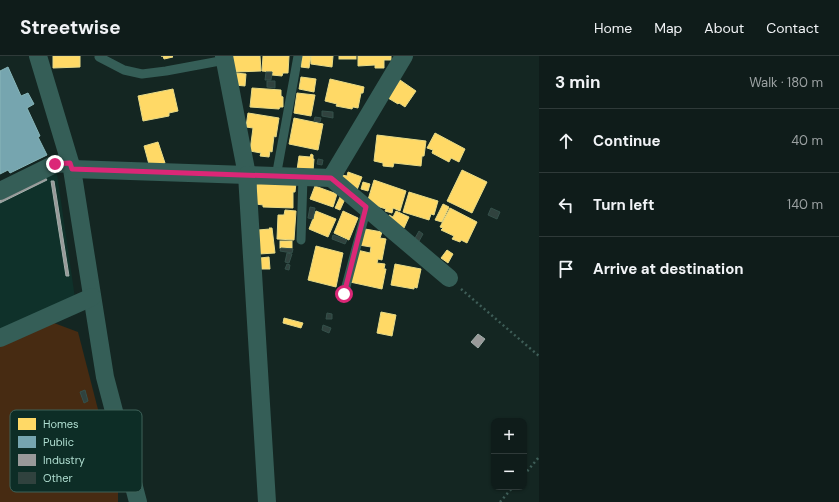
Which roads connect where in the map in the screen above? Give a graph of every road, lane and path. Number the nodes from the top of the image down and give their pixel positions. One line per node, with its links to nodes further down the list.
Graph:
1 (38, 56): 6 (street)
2 (298, 56): 8 (lane)
3 (404, 56): 10 (street)
4 (99, 57): 5 (lane)
5 (224, 58): 7 (street)
6 (71, 166): 7 (street); 11 (street); 16 (street)
7 (247, 176): 8 (street); 25 (street)
8 (276, 176): 9 (street)
9 (303, 177): 10 (street); 13 (lane)
10 (331, 178): 12 (street)
11 (0, 191)
12 (366, 207): 14 (street); 15 (lane)
13 (301, 240)
14 (449, 278): 18 (path)
15 (344, 294)
16 (92, 297): 17 (street); 19 (street)
17 (0, 338)
18 (539, 356)
19 (114, 410)
20 (539, 457): 21 (path)
21 (527, 471)
22 (510, 490): 26 (path)
23 (135, 492): 24 (street)
24 (138, 502)
25 (267, 502)
26 (500, 502)

